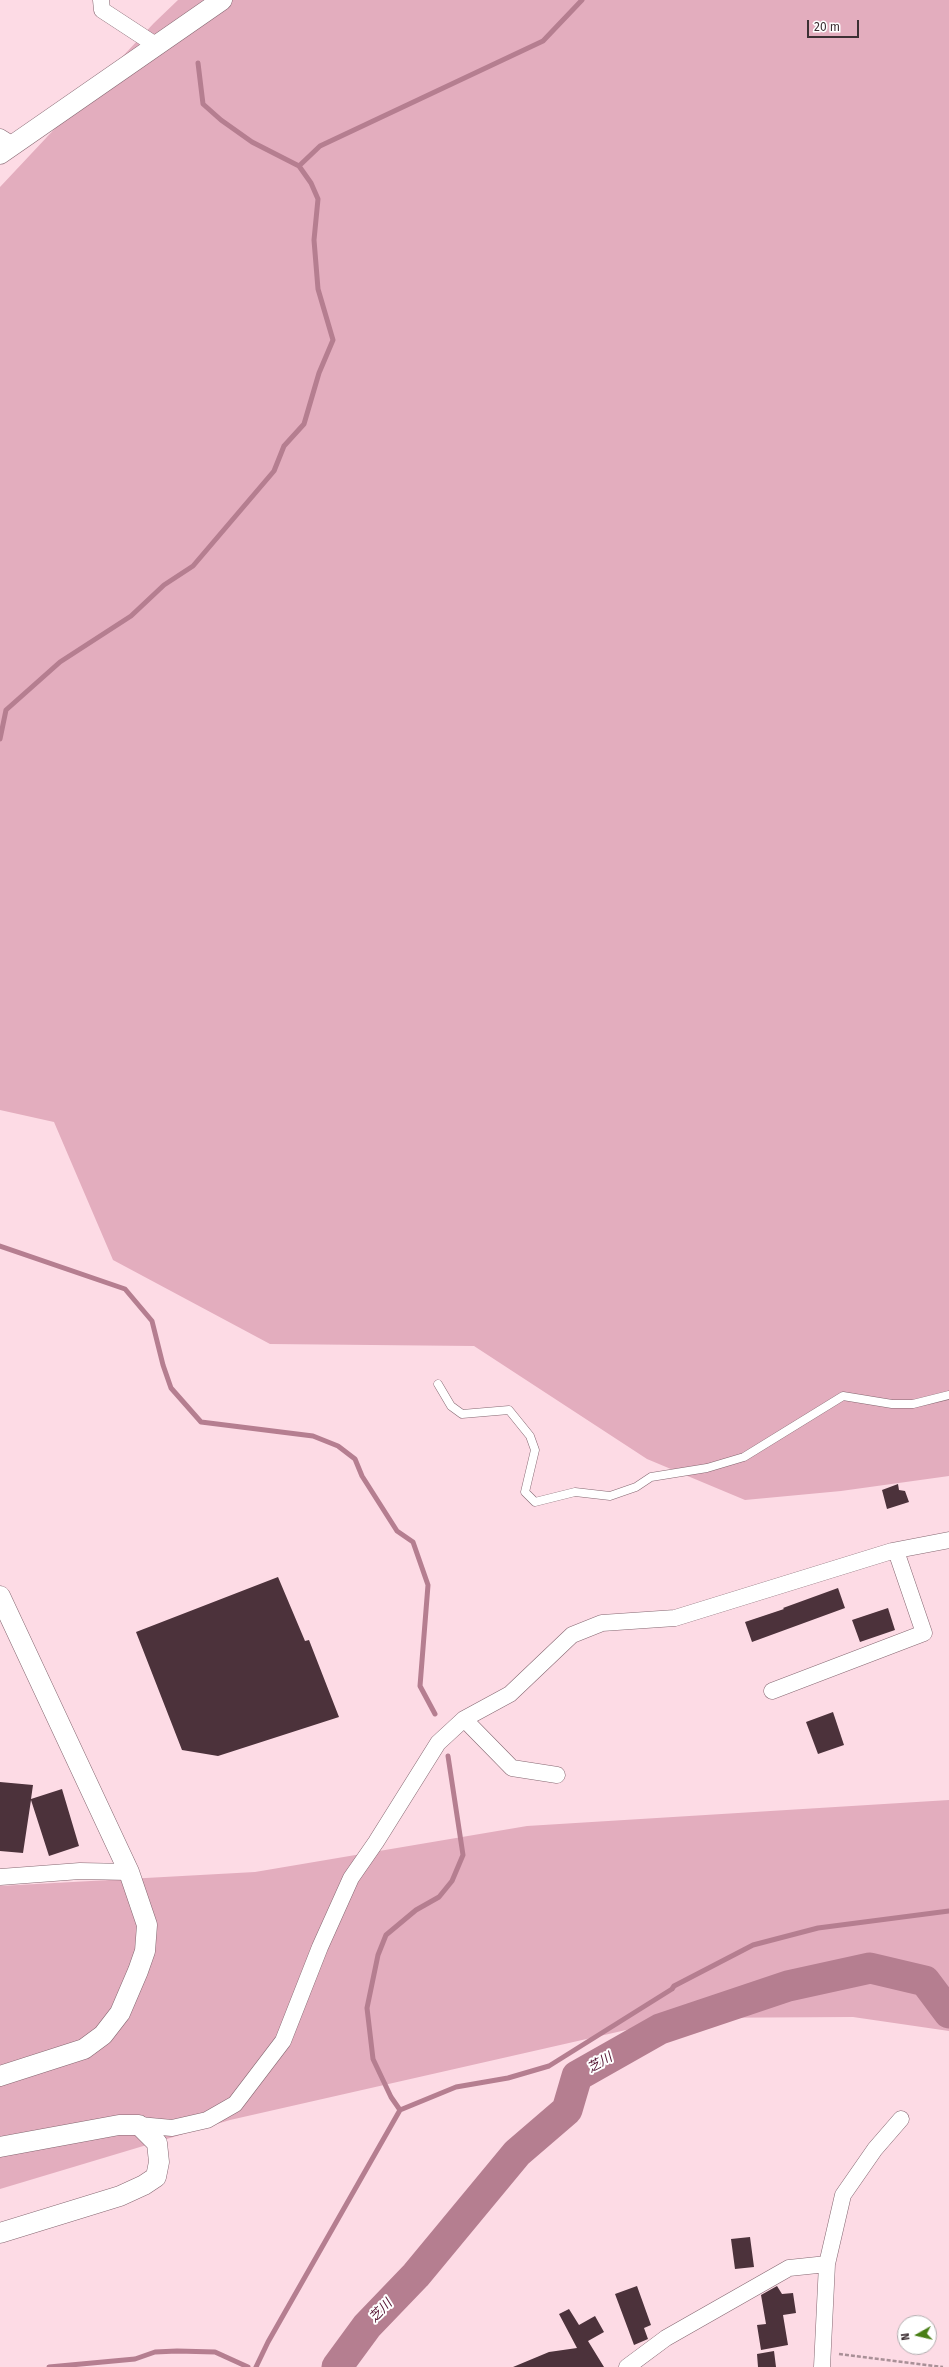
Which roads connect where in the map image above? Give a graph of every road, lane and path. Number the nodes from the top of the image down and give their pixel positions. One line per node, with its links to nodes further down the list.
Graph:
1 (101, 0): 3 (street)
2 (222, 0): 3 (street)
3 (157, 46): 4 (street)
4 (4, 146)
5 (438, 1384): 6 (lane)
6 (949, 1395)
7 (949, 1540): 8 (street)
8 (896, 1551): 10 (street); 11 (street)
9 (0, 1596): 13 (street)
10 (772, 1691)
11 (464, 1720): 12 (street); 17 (street)
12 (557, 1775)
13 (129, 1872): 14 (street); 15 (street)
14 (0, 1877)
15 (0, 2076)
16 (901, 2119): 20 (street)
17 (139, 2125): 18 (street); 19 (street)
18 (0, 2147)
19 (0, 2233)
20 (827, 2264): 21 (street); 22 (street)
21 (822, 2360): 23 (path)
22 (627, 2367)
23 (943, 2367)

